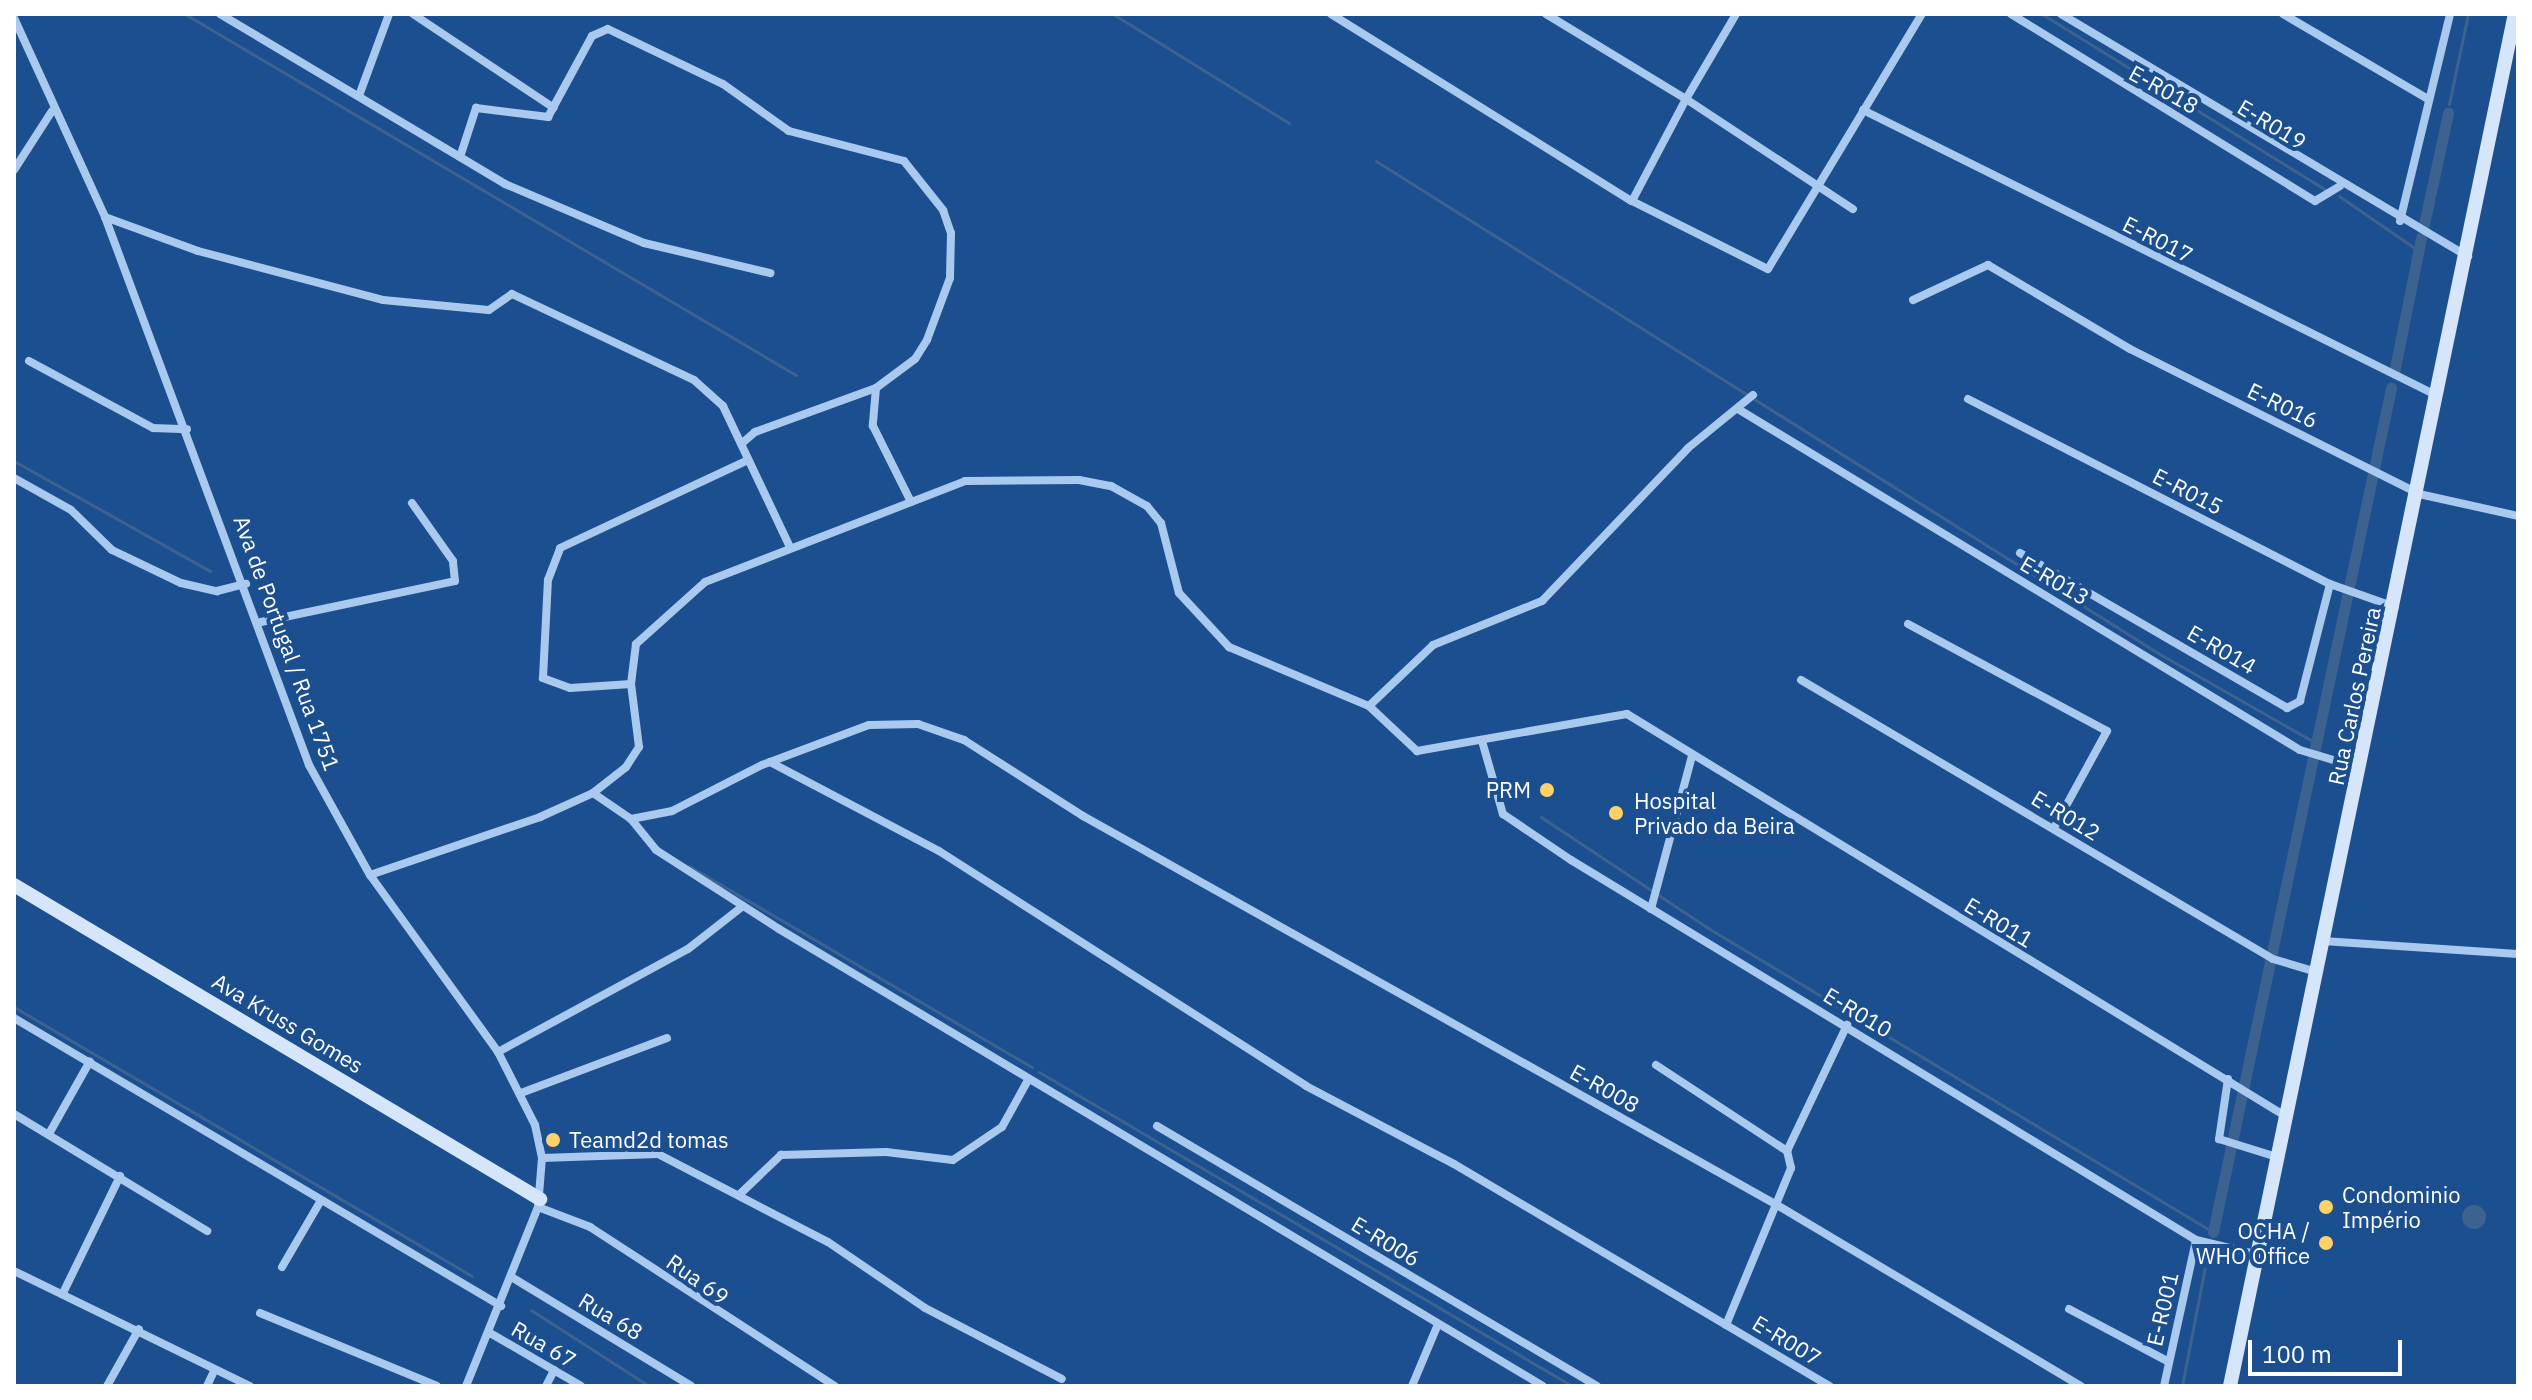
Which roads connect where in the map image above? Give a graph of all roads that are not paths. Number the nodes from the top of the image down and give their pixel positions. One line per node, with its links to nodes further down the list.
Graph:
1 (220, 14): 14 (street)
2 (389, 14): 14 (street)
3 (413, 14): 17 (street)
4 (1331, 14): 24 (street)
5 (1546, 14): 15 (street)
6 (1736, 14): 15 (street)
7 (1922, 14): 18 (street)
8 (2011, 14): 23 (street, E-R018)
9 (2061, 14): 23 (street, E-R019)
10 (2283, 14): 16 (street)
11 (2450, 14): 16 (street)
12 (2515, 14): 28 (street, Rua Carlos Pereira)
13 (14, 18): 19 (street, Ava de Portugal / Rua 1751)
14 (360, 93): 20 (street)
15 (1686, 99): 22 (street); 24 (street)
16 (2428, 99): 27 (street)
17 (554, 108): 20 (street); 32 (street)
18 (1863, 110): 22 (street); 34 (street, E-R017)
19 (52, 111): 21 (street); 26 (street, Ava de Portugal / Rua 1751)
20 (460, 157): 29 (street)
21 (14, 170)
22 (1817, 182): 24 (street); 25 (street)
23 (2340, 186): 27 (street, E-R019)
24 (1632, 201)
25 (1853, 209)
26 (105, 217): 37 (street, Ava de Portugal / Rua 1751); 38 (street)
27 (2400, 221): 28 (street, E-R019)
28 (2469, 257): 34 (street, Rua Carlos Pereira)
29 (770, 273)
30 (1913, 300): 43 (street, E-R016)
31 (29, 361): 37 (street)
32 (876, 388): 39 (street); 44 (street)
33 (1753, 395): 36 (street)
34 (2439, 396): 43 (street, Rua Carlos Pereira)
35 (1968, 399): 50 (street, E-R015)
36 (1738, 409): 56 (street); 60 (street, E-R013)
37 (187, 429): 49 (street, Ava de Portugal / Rua 1751)
38 (733, 430): 39 (street); 40 (street)
39 (755, 432): 40 (street)
40 (741, 444): 41 (street)
41 (748, 460): 47 (street); 55 (street)
42 (14, 478): 49 (street)
43 (2419, 494): 46 (street, E-R016); 51 (street, Rua Carlos Pereira)
44 (911, 502): 47 (street); 56 (street)
45 (412, 503): 52 (street)
46 (2518, 516)
47 (790, 547): 55 (street)
48 (2020, 553): 50 (street, E-R014)
49 (246, 584): 52 (street, Ava de Portugal / Rua 1751)
50 (2330, 584): 51 (street, E-R015)
51 (2396, 608): 60 (street, Rua Carlos Pereira)
52 (261, 622): 64 (street, Ava de Portugal / Rua 1751)
53 (1908, 624): 63 (street)
54 (1801, 680): 63 (street, E-R012)
55 (631, 684): 61 (street)
56 (1369, 706): 57 (street, E-R011)
57 (1482, 741): 58 (street, E-R011); 67 (street, E-R010)
58 (1692, 756): 67 (street); 77 (street, E-R011)
59 (770, 762): 62 (street, E-R008); 91 (street, E-R008); 103 (street, E-R007)
60 (2361, 768): 68 (street, Rua Carlos Pereira)
61 (593, 793): 62 (street); 64 (street)
62 (631, 819): 66 (street)
63 (2054, 828): 70 (street, E-R012)
64 (370, 875): 74 (street, Ava de Portugal / Rua 1751)
65 (14, 885): 90 (street, Ava Kruss Gomes)
66 (743, 906): 74 (street); 78 (street)
67 (1651, 909): 72 (street, E-R010)
68 (2323, 941): 69 (street); 70 (street, Rua Carlos Pereira)
69 (2518, 954)
70 (2317, 972): 81 (street, Rua Carlos Pereira)
71 (14, 1018): 75 (street)
72 (1847, 1025): 84 (street); 93 (street, E-R010)
73 (667, 1038): 79 (street)
74 (498, 1052): 79 (street, Ava de Portugal / Rua 1751)
75 (90, 1061): 83 (street); 89 (street)
76 (1656, 1065): 84 (street)
77 (2228, 1079): 81 (street, E-R011); 86 (street)
78 (1028, 1080): 88 (street); 102 (street)
79 (521, 1093): 85 (street, Ava de Portugal / Rua 1751)
80 (14, 1114): 83 (street)
81 (2289, 1118): 86 (street, Rua Carlos Pereira)
82 (1157, 1126): 121 (street, E-R006)
83 (50, 1132): 87 (street)
84 (1787, 1151): 91 (street)
85 (542, 1158): 88 (street); 90 (street, Ava de Portugal / Rua 1751)
86 (2280, 1158): 94 (street, Rua Carlos Pereira)
87 (120, 1176): 92 (street); 98 (street)
88 (740, 1194): 109 (street)
89 (320, 1202): 95 (street); 99 (street)
90 (539, 1203): 97 (street, Ava de Portugal / Rua 1751); 118 (street, Rua 69)
91 (1777, 1205): 103 (street); 123 (street, E-R008)
92 (207, 1231)
93 (2196, 1240): 94 (street, E-R010); 106 (street, E-R001)
94 (2261, 1255): 125 (street, Rua Carlos Pereira)
95 (282, 1267)
96 (14, 1271): 98 (street)
97 (513, 1278): 99 (street, Ava de Portugal / Rua 1751); 117 (street, Rua 68)
98 (64, 1291): 104 (street)
99 (501, 1306): 105 (street, Ava de Portugal / Rua 1751)
100 (2069, 1309): 106 (street)
101 (260, 1313): 113 (street)
102 (1438, 1324): 119 (street); 120 (street)
103 (1726, 1325): 122 (street, E-R007)
104 (139, 1329): 108 (street); 110 (street)
105 (490, 1333): 107 (street, Rua 67); 114 (street, Ava de Portugal / Rua 1751)
106 (2169, 1362): 124 (street, E-R001)
107 (554, 1370): 115 (street); 116 (street, Rua 67)
108 (214, 1371): 111 (street); 112 (street)
109 (1062, 1379)
110 (107, 1386)
111 (207, 1386)
112 (250, 1386)
113 (437, 1386)
114 (466, 1386)
115 (546, 1386)
116 (581, 1386)
117 (691, 1386)
118 (835, 1386)
119 (1412, 1386)
120 (1543, 1386)
121 (1597, 1386)
122 (1830, 1386)
123 (2081, 1386)
124 (2164, 1386)
125 (2230, 1386)

